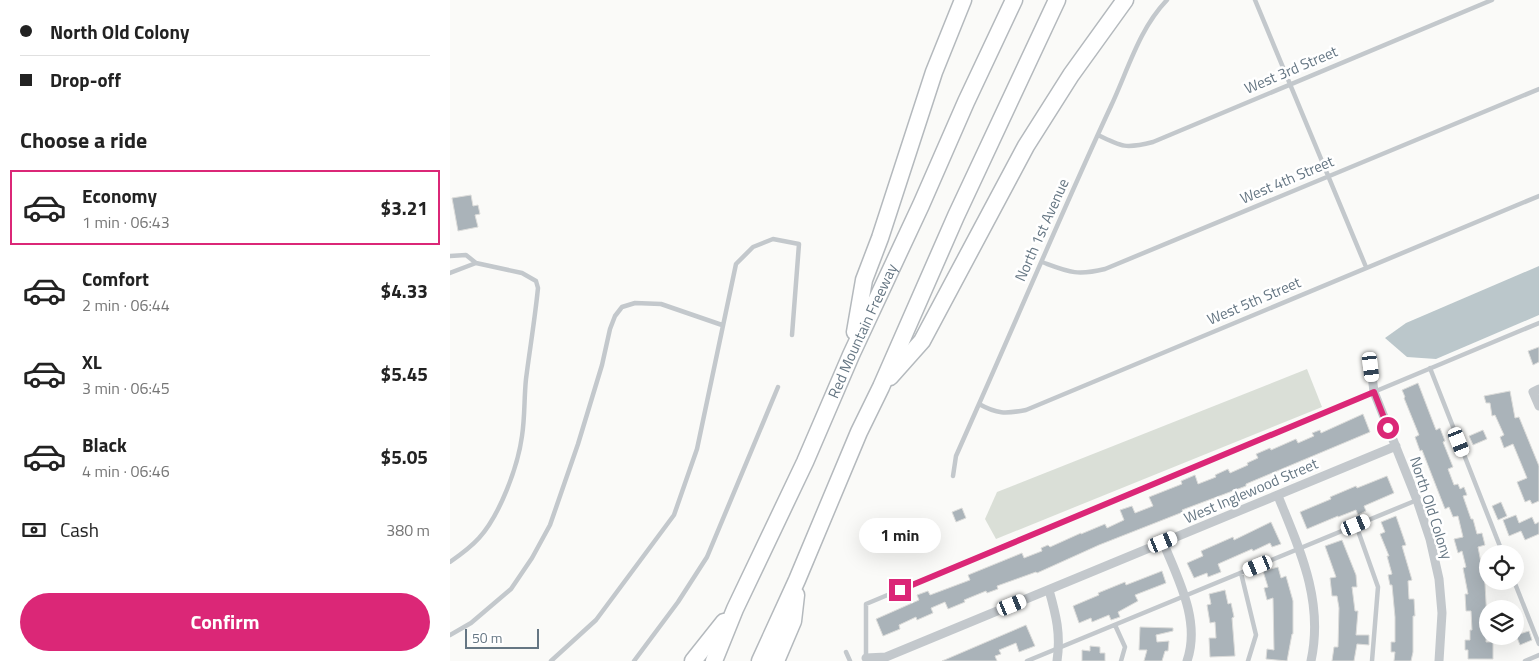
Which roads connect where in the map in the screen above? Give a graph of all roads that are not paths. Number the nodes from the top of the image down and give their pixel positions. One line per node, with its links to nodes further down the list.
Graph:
1 (963, 0): 21 (highway)
2 (1014, 0): 21 (highway, Red Mountain Freeway)
3 (1057, 0): 25 (highway)
4 (1125, 0): 25 (highway)
5 (1167, 0): 10 (lane, North 1st Avenue)
6 (1255, 0): 8 (lane)
7 (1492, 0): 8 (lane, West 3rd Street)
8 (1290, 84): 10 (lane, West 3rd Street); 11 (lane)
9 (1539, 89): 11 (lane, West 4th Street)
10 (1098, 135): 14 (lane, North 1st Avenue)
11 (1328, 176): 14 (lane, West 4th Street); 16 (lane)
12 (1539, 196): 16 (lane, West 5th Street)
13 (450, 256): 15 (lane)
14 (1042, 262): 28 (lane, North 1st Avenue)
15 (476, 263): 17 (lane); 38 (lane)
16 (1366, 267): 28 (lane, West 5th Street)
17 (450, 273)
18 (1539, 323): 23 (lane)
19 (722, 325): 20 (lane); 46 (lane); 52 (lane)
20 (792, 336)
21 (850, 355): 44 (highway, Red Mountain Freeway)
22 (1371, 367): 27 (street, North Old Colony)
23 (1430, 368): 27 (lane); 36 (lane)
24 (778, 387): 53 (lane)
25 (882, 387): 40 (highway)
26 (1536, 390): 29 (street)
27 (1374, 392): 30 (street, North Old Colony); 51 (lane)
28 (978, 404): 31 (lane, North 1st Avenue)
29 (1539, 406)
30 (1396, 446): 32 (street, West Inglewood Street); 33 (street, North Old Colony)
31 (953, 476)
32 (1278, 496): 35 (street, West Inglewood Street); 37 (street)
33 (1417, 500): 34 (lane); 66 (street, North Old Colony)
34 (1356, 525): 37 (lane); 65 (lane)
35 (1163, 542): 41 (street, West Inglewood Street); 43 (street)
36 (1500, 545)
37 (1299, 549): 39 (lane); 64 (street)
38 (450, 562)
39 (1241, 573): 43 (lane); 63 (lane)
40 (797, 580): 56 (highway); 57 (highway)
41 (1048, 590): 48 (street); 51 (street, West Inglewood Street)
42 (1518, 590): 47 (lane)
43 (1184, 596): 45 (lane); 62 (street)
44 (735, 609): 54 (highway); 55 (highway, Red Mountain Freeway)
45 (1115, 625): 48 (lane); 61 (lane)
46 (450, 635)
47 (1539, 644)
48 (1058, 648): 59 (lane); 60 (street)
49 (846, 652): 58 (lane)
50 (1539, 655): 67 (lane)
51 (866, 658)
52 (551, 661)
53 (634, 661)
54 (693, 661)
55 (714, 661)
56 (760, 661)
57 (776, 661)
58 (850, 661)
59 (1027, 661)
60 (1057, 661)
61 (1121, 661)
62 (1187, 661)
63 (1248, 661)
64 (1311, 661)
65 (1372, 661)
66 (1439, 661)
67 (1525, 661)

